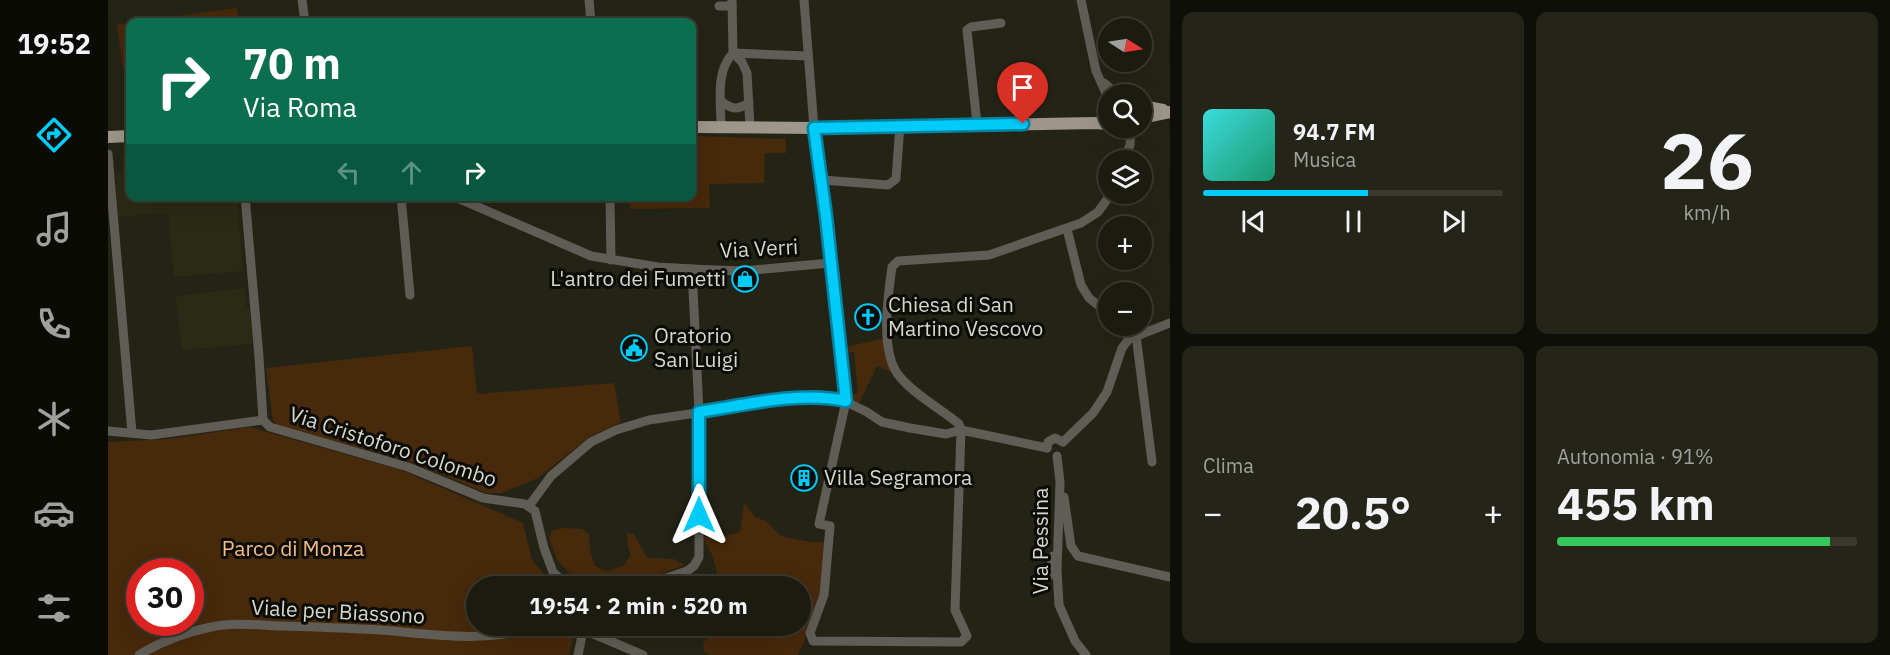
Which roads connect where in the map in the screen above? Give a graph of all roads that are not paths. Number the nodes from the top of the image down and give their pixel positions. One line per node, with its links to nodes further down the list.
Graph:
1 (302, 0): 7 (street)
2 (589, 0): 8 (street)
3 (804, 0): 11 (street)
4 (1081, 0): 12 (street)
5 (732, 3): 6 (street); 10 (street)
6 (719, 6)
7 (304, 18)
8 (591, 18)
9 (1001, 23): 22 (street)
10 (733, 53): 11 (street); 14 (street); 15 (street)
11 (808, 56): 27 (street)
12 (1102, 82): 13 (street)
13 (1104, 84)
14 (721, 101): 15 (street); 25 (street)
15 (749, 103): 26 (street)
16 (1152, 108): 17 (main road)
17 (1170, 111): 18 (main road)
18 (1152, 116)
19 (1098, 122): 20 (main road)
20 (1095, 123): 21 (main road); 22 (main road)
21 (1098, 123)
22 (977, 124): 23 (main road)
23 (900, 125): 27 (main road); 31 (street)
24 (696, 127): 25 (main road)
25 (721, 127): 26 (main road)
26 (750, 127): 27 (main road)
27 (814, 128): 31 (street)
28 (126, 136): 29 (main road)
29 (108, 137)
30 (108, 154): 50 (street)
31 (822, 180): 39 (street)
32 (245, 201): 47 (street)
33 (401, 201): 41 (street)
34 (465, 201): 38 (street, Via Verri)
35 (610, 201): 38 (street)
36 (1104, 204): 37 (street)
37 (1067, 229): 42 (street); 48 (street)
38 (610, 260): 40 (street, Via Verri)
39 (830, 263): 40 (street, Via Verri); 45 (street)
40 (691, 269): 46 (street)
41 (410, 295)
42 (1098, 305)
43 (1170, 323): 44 (street)
44 (1132, 337): 51 (street); 54 (street)
45 (846, 401): 46 (street); 48 (street); 48 (street)
46 (699, 412): 56 (street); 58 (street)
47 (263, 420): 50 (street); 56 (street, Via Cristoforo Colombo)
48 (961, 430): 52 (street)
49 (108, 431): 50 (street)
50 (132, 433)
51 (1062, 442): 52 (street); 53 (street)
52 (1047, 448): 53 (street)
53 (1057, 456): 55 (street, Via Pessina)
54 (1152, 462)
55 (1059, 479): 59 (street); 60 (street); 67 (street, Via Pessina)
56 (529, 506): 57 (street)
57 (557, 576)
58 (672, 576)
59 (1049, 576)
60 (1170, 577)
61 (466, 636): 64 (street, Viale per Biassono)
62 (582, 636): 65 (street)
63 (602, 636): 66 (street)
64 (139, 655)
65 (578, 655)
66 (644, 655)
67 (1086, 655)

